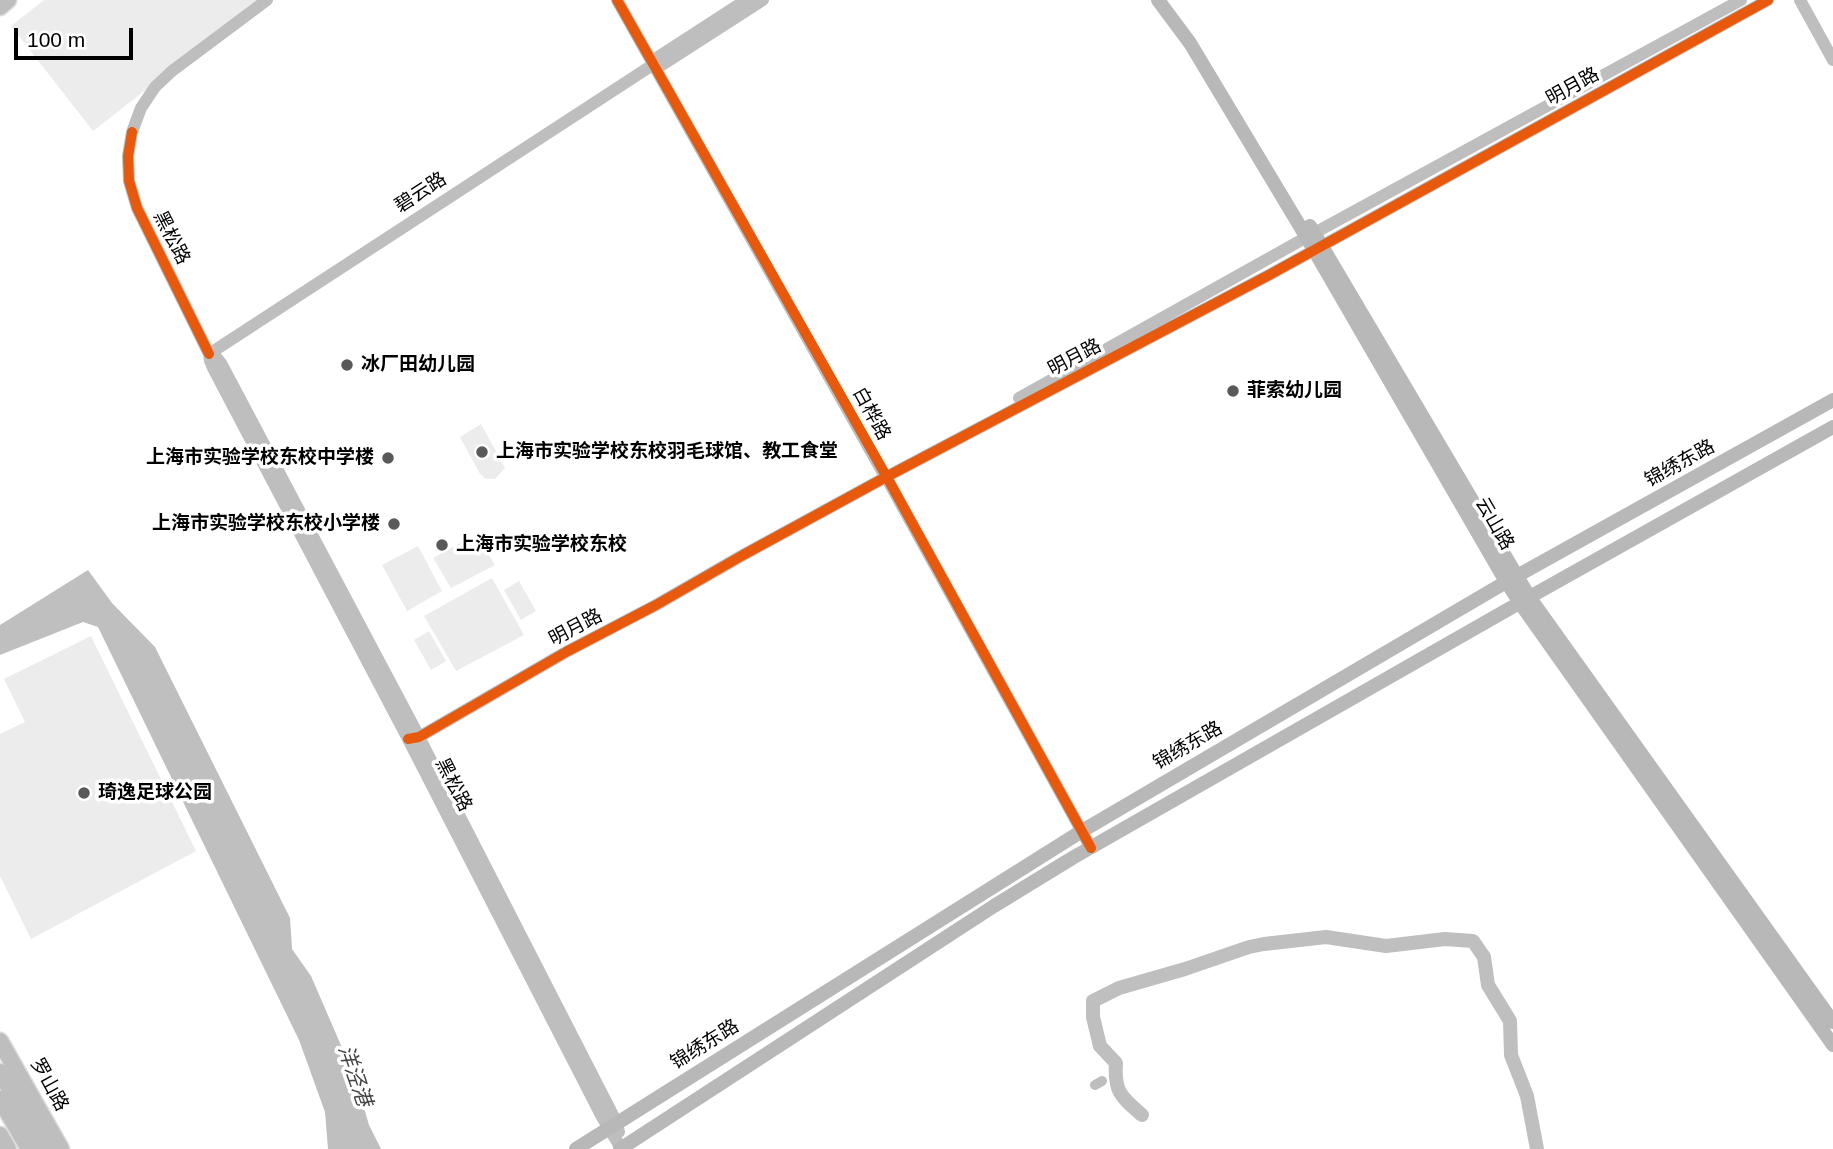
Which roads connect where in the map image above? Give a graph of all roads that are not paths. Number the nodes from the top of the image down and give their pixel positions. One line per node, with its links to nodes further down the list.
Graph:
1 (9, 0): 11 (main road)
2 (267, 0): 15 (street, 黑松路)
3 (617, 0): 13 (street, 白桦路)
4 (746, 0): 13 (street, 碧云路)
5 (763, 0): 13 (street, 碧云路)
6 (1157, 0): 14 (main road, 云山路)
7 (1170, 0): 14 (main road, 云山路)
8 (1741, 0): 14 (street, 明月路)
9 (1768, 0): 14 (street, 明月路)
10 (1800, 0): 12 (street)
11 (0, 8)
12 (1833, 60)
13 (653, 64): 15 (street, 碧云路); 18 (street, 白桦路)
14 (1314, 242): 18 (street, 明月路); 19 (main road, 云山路)
15 (209, 354): 21 (street, 黑松路)
16 (1833, 400): 19 (main road, 锦绣东路)
17 (1833, 427): 20 (main road, 锦绣东路)
18 (885, 475): 21 (street, 明月路); 22 (street, 白桦路)
19 (1511, 579): 20 (main road, 云山路); 22 (main road, 锦绣东路)
20 (1525, 601): 23 (main road, 锦绣东路); 24 (main road, 云山路)
21 (415, 736): 28 (street, 黑松路)
22 (1082, 831): 23 (street, 白桦路); 28 (main road, 锦绣东路)
23 (1091, 848): 35 (main road, 锦绣东路)
24 (1830, 1033)
25 (0, 1041): 33 (main road, 罗山路)
26 (0, 1072): 32 (main road)
27 (0, 1099): 31 (main road)
28 (613, 1126): 34 (main road, 锦绣东路); 35 (street, 黑松路)
29 (0, 1135): 30 (main road)
30 (8, 1149)
31 (29, 1149)
32 (44, 1149)
33 (61, 1149)
34 (576, 1149)
35 (621, 1149)

